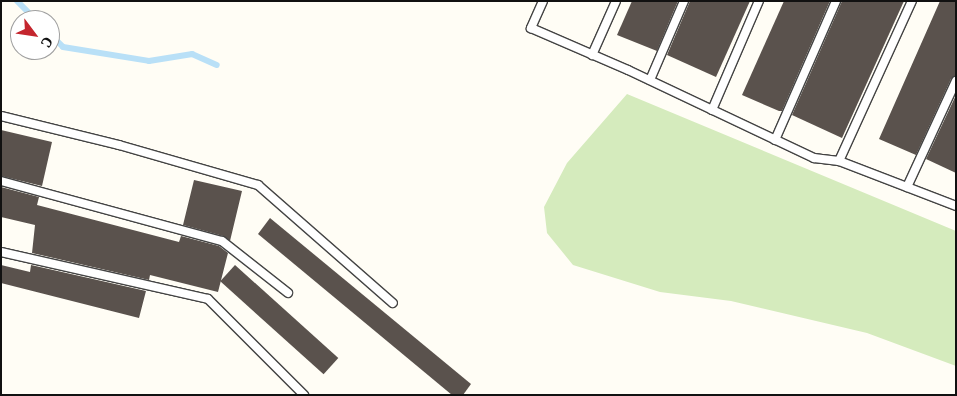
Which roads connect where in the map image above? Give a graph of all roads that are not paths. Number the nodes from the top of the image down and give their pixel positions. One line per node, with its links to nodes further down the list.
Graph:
1 (543, 1): 7 (lane)
2 (616, 1): 7 (lane)
3 (684, 1): 8 (lane)
4 (759, 1): 10 (lane)
5 (836, 1): 12 (lane)
6 (912, 1): 13 (lane)
7 (592, 55): 8 (lane)
8 (650, 80): 10 (lane)
9 (956, 81): 15 (lane)
10 (712, 110): 12 (lane)
11 (1, 116): 19 (lane)
12 (775, 140): 13 (lane)
13 (839, 161): 15 (lane)
14 (1, 181): 18 (lane)
15 (907, 187): 16 (lane)
16 (956, 206)
17 (1, 252): 20 (lane)
18 (288, 293)
19 (393, 303)
20 (304, 395)

